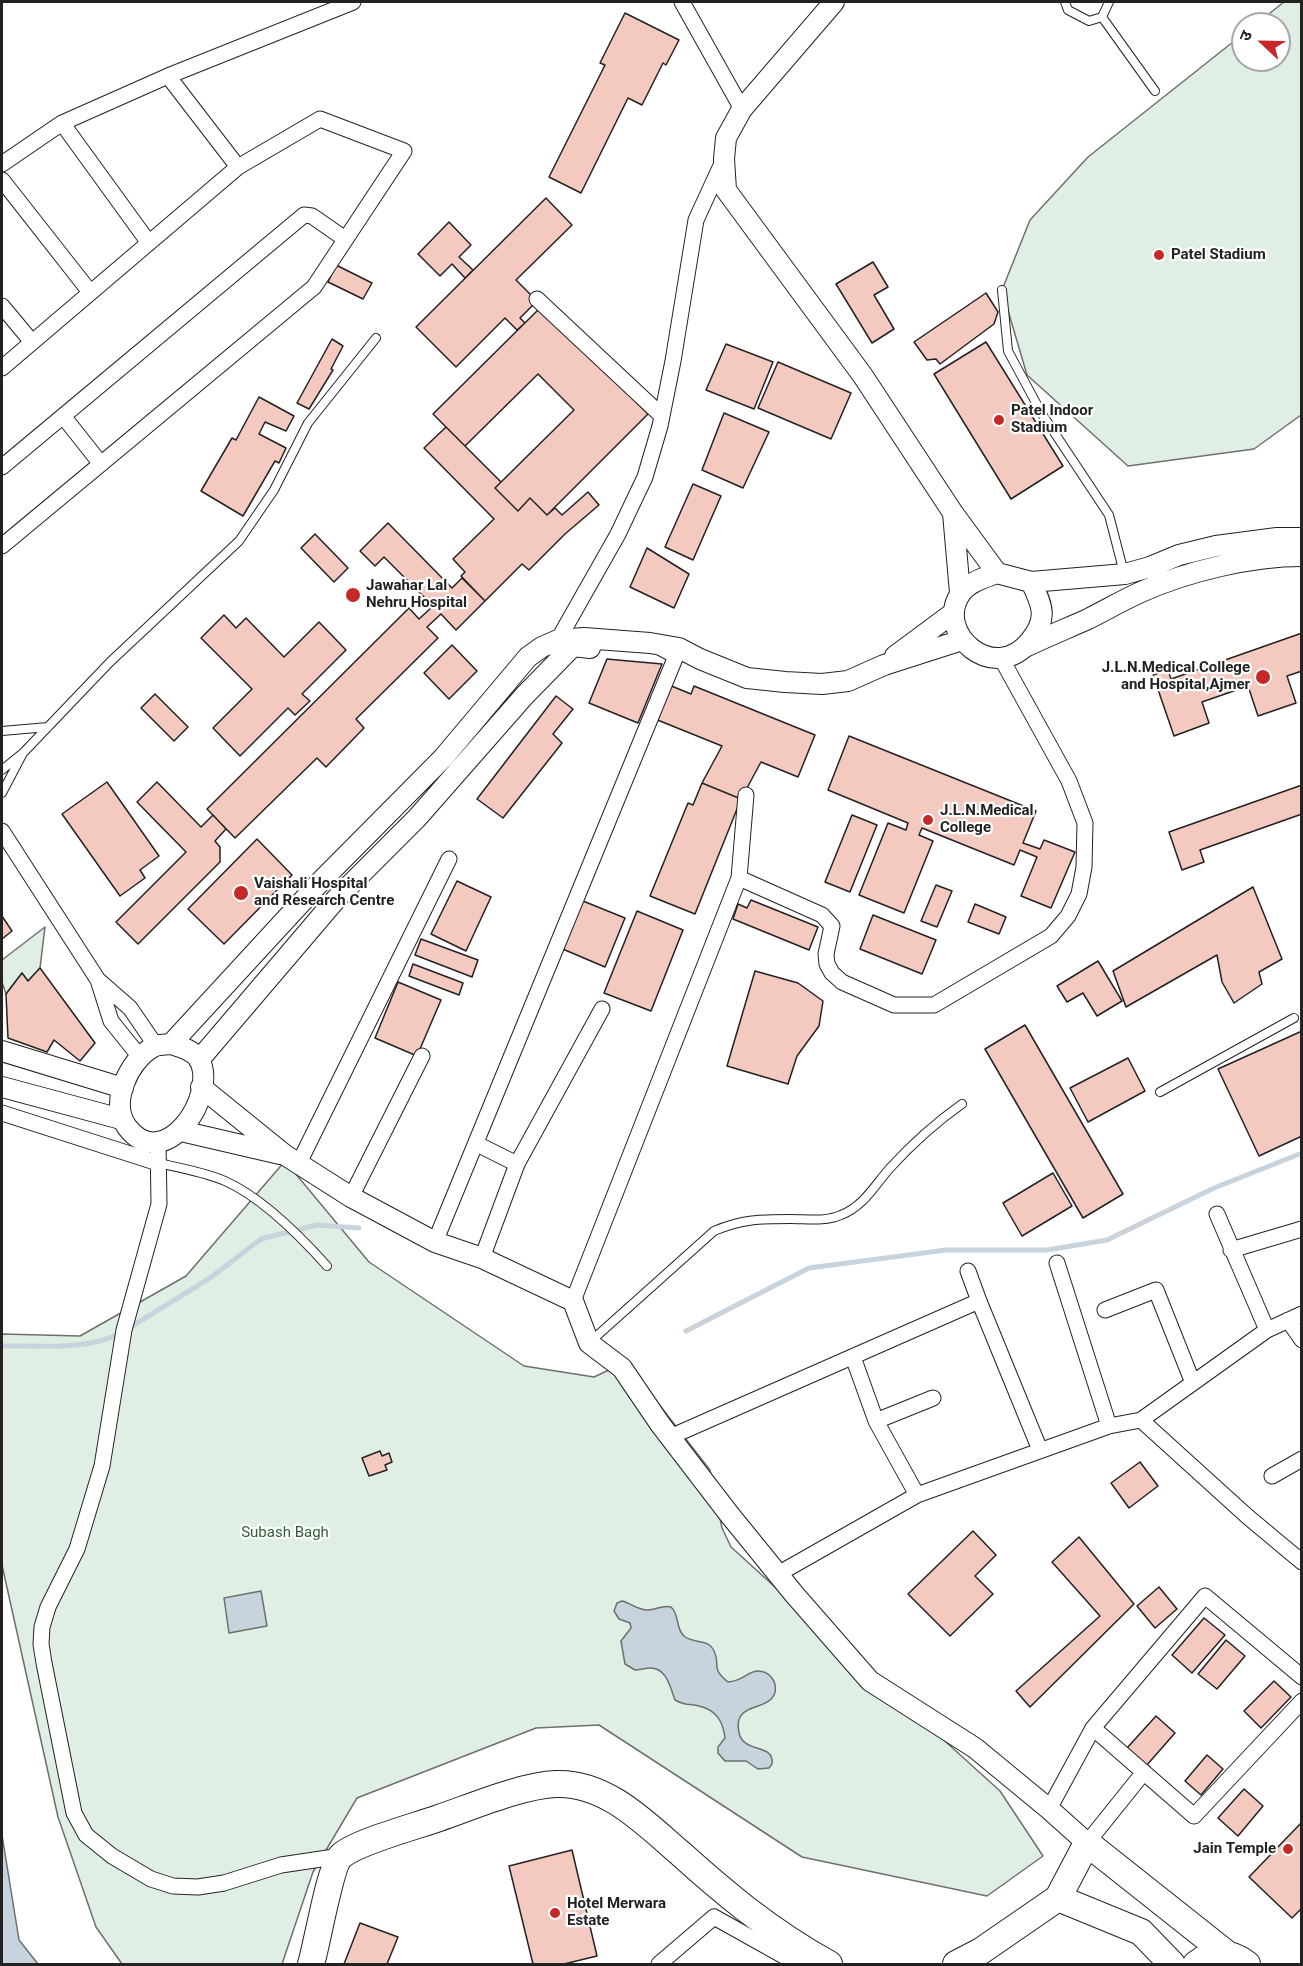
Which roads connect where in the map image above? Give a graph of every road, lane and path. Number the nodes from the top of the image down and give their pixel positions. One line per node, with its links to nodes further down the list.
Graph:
1 (352, 2): 7 (street)
2 (682, 2): 9 (street)
3 (834, 2): 9 (street)
4 (1065, 2): 6 (lane)
5 (1109, 2): 6 (lane)
6 (1102, 17): 8 (lane)
7 (168, 76): 10 (street); 13 (street)
8 (1155, 91)
9 (742, 109): 11 (street)
10 (62, 123): 12 (street); 16 (street)
11 (724, 159): 25 (street); 28 (street)
12 (2, 164)
13 (238, 167): 15 (street); 16 (street)
14 (2, 180): 18 (street)
15 (345, 239): 24 (street); 26 (street)
16 (149, 243): 18 (street)
17 (1002, 290): 33 (lane)
18 (90, 292): 22 (street)
19 (537, 299): 25 (street)
20 (2, 306): 22 (street)
21 (376, 338): 45 (lane)
22 (32, 342): 23 (street)
23 (2, 368)
24 (63, 416): 26 (street); 27 (street)
25 (662, 416): 37 (street)
26 (101, 464): 30 (street)
27 (2, 467)
28 (953, 513): 32 (street); 35 (street)
29 (1302, 538): 33 (street)
30 (2, 546)
31 (1302, 556): 40 (street)
32 (997, 573): 34 (street); 35 (street)
33 (1125, 574): 34 (street)
34 (1031, 582): 40 (street)
35 (960, 593): 36 (street)
36 (953, 614): 38 (street); 44 (street)
37 (558, 640): 39 (street); 48 (street)
38 (963, 640): 42 (street); 44 (street)
39 (650, 643): 41 (street); 43 (street)
40 (1026, 647): 42 (street)
41 (676, 656): 43 (street); 50 (street); 74 (street)
42 (1001, 658): 55 (street)
43 (700, 659): 44 (street)
44 (884, 665)
45 (48, 727): 46 (lane); 47 (lane)
46 (2, 731)
47 (24, 752): 49 (lane); 51 (lane)
48 (442, 758): 50 (street); 56 (street)
49 (2, 770)
50 (459, 772): 57 (street)
51 (2, 793)
52 (746, 795): 55 (street)
53 (4, 841): 58 (street)
54 (449, 860): 75 (street)
55 (739, 878): 87 (street)
56 (322, 880): 57 (street); 61 (street)
57 (337, 898): 64 (street)
58 (98, 980): 61 (street); 61 (street)
59 (602, 1009): 77 (street)
60 (1294, 1018): 68 (lane)
61 (156, 1049): 64 (street); 67 (street)
62 (2, 1052): 67 (street)
63 (422, 1056): 78 (street)
64 (199, 1060): 66 (street)
65 (2, 1087): 71 (street)
66 (201, 1087): 72 (street); 75 (street)
67 (123, 1088): 71 (street)
68 (1160, 1092)
69 (962, 1104): 93 (lane)
70 (2, 1113): 76 (street)
71 (122, 1119): 73 (street)
72 (181, 1131): 73 (street); 75 (street)
73 (158, 1142): 76 (street)
74 (477, 1144): 77 (street); 81 (street)
75 (292, 1160): 78 (street)
76 (159, 1163): 85 (lane); 113 (street)
77 (517, 1164): 83 (street)
78 (351, 1197): 81 (street)
79 (1217, 1214): 82 (street)
80 (1302, 1229): 82 (street)
81 (435, 1242): 83 (street)
82 (1231, 1250): 91 (street)
83 (482, 1258): 87 (street)
84 (1057, 1263): 99 (street)
85 (327, 1266)
86 (968, 1271): 88 (street)
87 (573, 1301): 93 (street)
88 (979, 1301): 94 (street); 101 (street)
89 (1104, 1310): 95 (street)
90 (1295, 1317): 91 (street); 92 (street)
91 (1267, 1330): 95 (street)
92 (1302, 1340)
93 (589, 1343): 100 (street)
94 (853, 1357): 97 (street); 100 (street)
95 (1193, 1383): 98 (street)
96 (933, 1398): 97 (street)
97 (876, 1420): 104 (street)
98 (1141, 1420): 99 (street); 105 (street)
99 (1109, 1426): 101 (street)
100 (670, 1437): 106 (street)
101 (1040, 1450): 104 (street)
102 (1302, 1459): 103 (street)
103 (1272, 1476)
104 (917, 1495): 106 (street)
105 (1302, 1562)
106 (778, 1574): 111 (street)
107 (1302, 1677): 109 (street)
108 (1302, 1701): 110 (street)
109 (1094, 1728): 110 (street); 111 (street)
110 (1144, 1772): 112 (street)
111 (1049, 1809): 112 (street)
112 (1087, 1843): 114 (highway); 116 (highway)
113 (341, 1856): 117 (highway); 120 (highway)
114 (1058, 1899): 121 (highway); 122 (highway)
115 (773, 1958): 118 (street); 119 (street)
116 (1237, 1959): 123 (highway)
117 (311, 1965)
118 (659, 1965)
119 (798, 1965)
120 (829, 1965)
121 (956, 1965)
122 (1172, 1965)
123 (1196, 1965)

